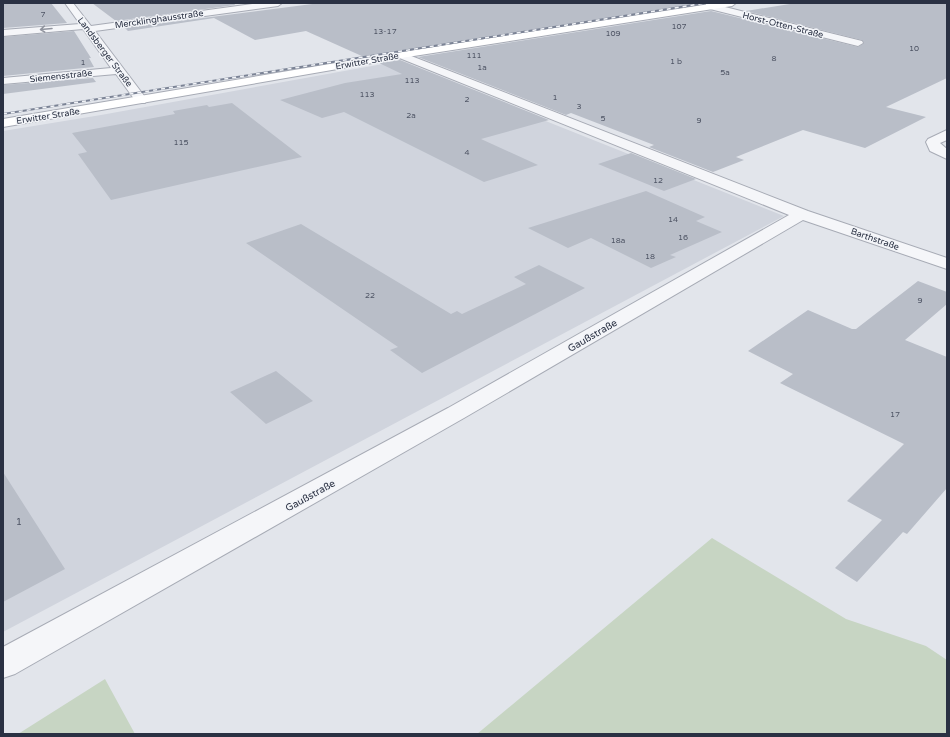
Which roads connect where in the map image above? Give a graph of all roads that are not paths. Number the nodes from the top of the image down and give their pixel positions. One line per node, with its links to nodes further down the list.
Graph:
1 (69, 3): 5 (street, Landsberger Straße)
2 (278, 3): 5 (street, Mercklinghausstraße)
3 (732, 3): 4 (main road, Erwitter Straße)
4 (708, 6): 7 (street, Horst-Otten-Straße); 8 (main road, Erwitter Straße)
5 (86, 28): 6 (street, Mercklinghausstraße, one-way to 6); 9 (street, Landsberger Straße)
6 (3, 33)
7 (858, 43)
8 (401, 55): 11 (main road, Erwitter Straße); 15 (street)
9 (120, 70): 10 (street, Siemensstraße); 11 (street, Landsberger Straße)
10 (3, 82)
11 (142, 100): 12 (main road, Erwitter Straße)
12 (3, 123)
13 (947, 134): 14 (street)
14 (941, 152)
15 (802, 214): 16 (street, Barthstraße); 17 (street, Gaußstraße)
16 (947, 264)
17 (3, 664)

